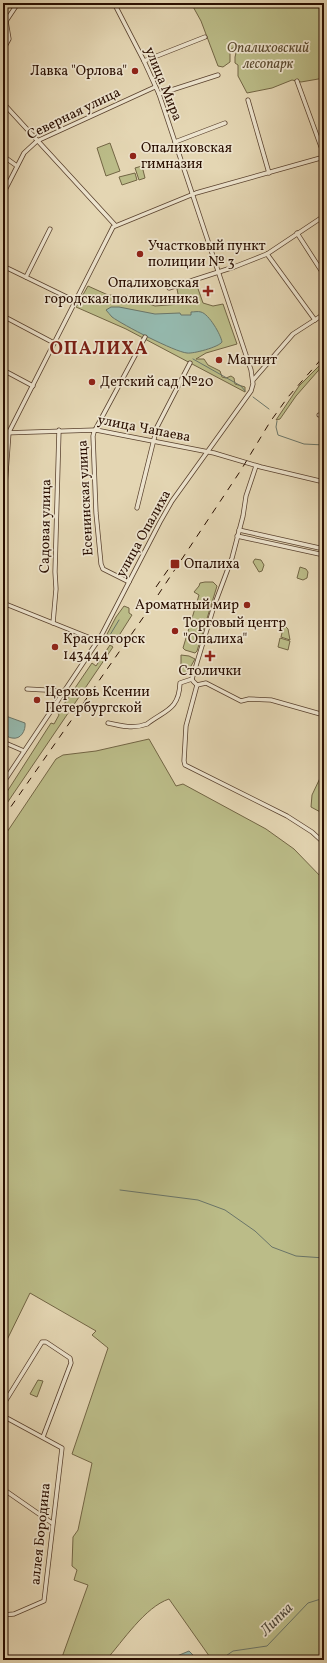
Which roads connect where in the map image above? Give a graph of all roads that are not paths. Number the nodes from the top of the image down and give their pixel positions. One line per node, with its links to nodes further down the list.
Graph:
1 (18, 3): 4 (street)
2 (114, 3): 5 (street, улица Мира)
3 (205, 37): 5 (street)
4 (3, 50)
5 (144, 61): 8 (street, улица Мира)
6 (218, 75): 9 (street)
7 (297, 81): 16 (street)
8 (155, 87): 9 (street, улица Мира); 13 (street, Северная улица)
9 (158, 94): 14 (street, улица Мира)
10 (248, 100): 18 (street)
11 (3, 103): 13 (street)
12 (226, 123): 14 (street)
13 (37, 141): 17 (street, Северная улица); 22 (street)
14 (174, 142): 20 (street, улица Мира)
15 (3, 156): 17 (street)
16 (324, 156): 18 (street)
17 (17, 166): 19 (street, Северная улица)
18 (269, 173): 20 (street)
19 (3, 194)
20 (192, 195): 22 (street); 27 (street, улица Мира)
21 (324, 216): 24 (street)
22 (115, 225): 31 (street)
23 (50, 229): 29 (street)
24 (297, 233): 25 (street); 28 (street)
25 (267, 254): 27 (street); 34 (street)
26 (3, 266): 29 (street)
27 (218, 272): 30 (street); 39 (street, улица Мира)
28 (324, 275)
29 (26, 277): 31 (street)
30 (169, 288)
31 (75, 301): 36 (street)
32 (324, 314): 34 (street, улица Опалиха)
33 (3, 316): 36 (street)
34 (315, 320): 39 (street, улица Опалиха)
35 (145, 338): 44 (street, Есенинская улица)
36 (54, 343): 40 (street)
37 (190, 362): 47 (street)
38 (3, 370): 40 (street)
39 (253, 380): 48 (street, улица Опалиха)
40 (33, 386): 45 (street)
41 (318, 415): 42 (street)
42 (324, 415)
43 (59, 430): 44 (street, улица Чапаева); 45 (street, улица Чапаева); 59 (street, Садовая улица)
44 (96, 430): 47 (street, улица Чапаева); 57 (street, Есенинская улица)
45 (9, 432): 46 (street, улица Чапаева); 52 (street)
46 (3, 433)
47 (152, 442): 48 (street, улица Чапаева); 51 (street)
48 (209, 452): 49 (street, улица Чапаева); 57 (street, улица Опалиха)
49 (256, 466): 50 (street, улица Чапаева); 53 (street)
50 (324, 482)
51 (137, 508)
52 (3, 515)
53 (239, 530): 54 (street); 55 (street)
54 (237, 536): 56 (street); 61 (street)
55 (324, 549)
56 (324, 555)
57 (129, 582): 60 (street, улица Опалиха)
58 (3, 603): 59 (street)
59 (53, 623): 60 (street)
60 (98, 641): 64 (street, улица Опалиха)
61 (193, 680): 62 (street); 66 (street)
62 (197, 685): 65 (street); 70 (street)
63 (27, 689): 64 (street)
64 (64, 691): 68 (street, улица Опалиха)
65 (324, 715)
66 (108, 723)
67 (3, 742): 68 (street)
68 (24, 751): 69 (street, улица Опалиха)
69 (3, 783)
70 (324, 843)
71 (3, 1405): 73 (street)
72 (3, 1416): 73 (street)
73 (43, 1437): 75 (street, аллея Бородина)
74 (3, 1489): 75 (street)
75 (52, 1523): 76 (street, аллея Бородина)
76 (3, 1615)

